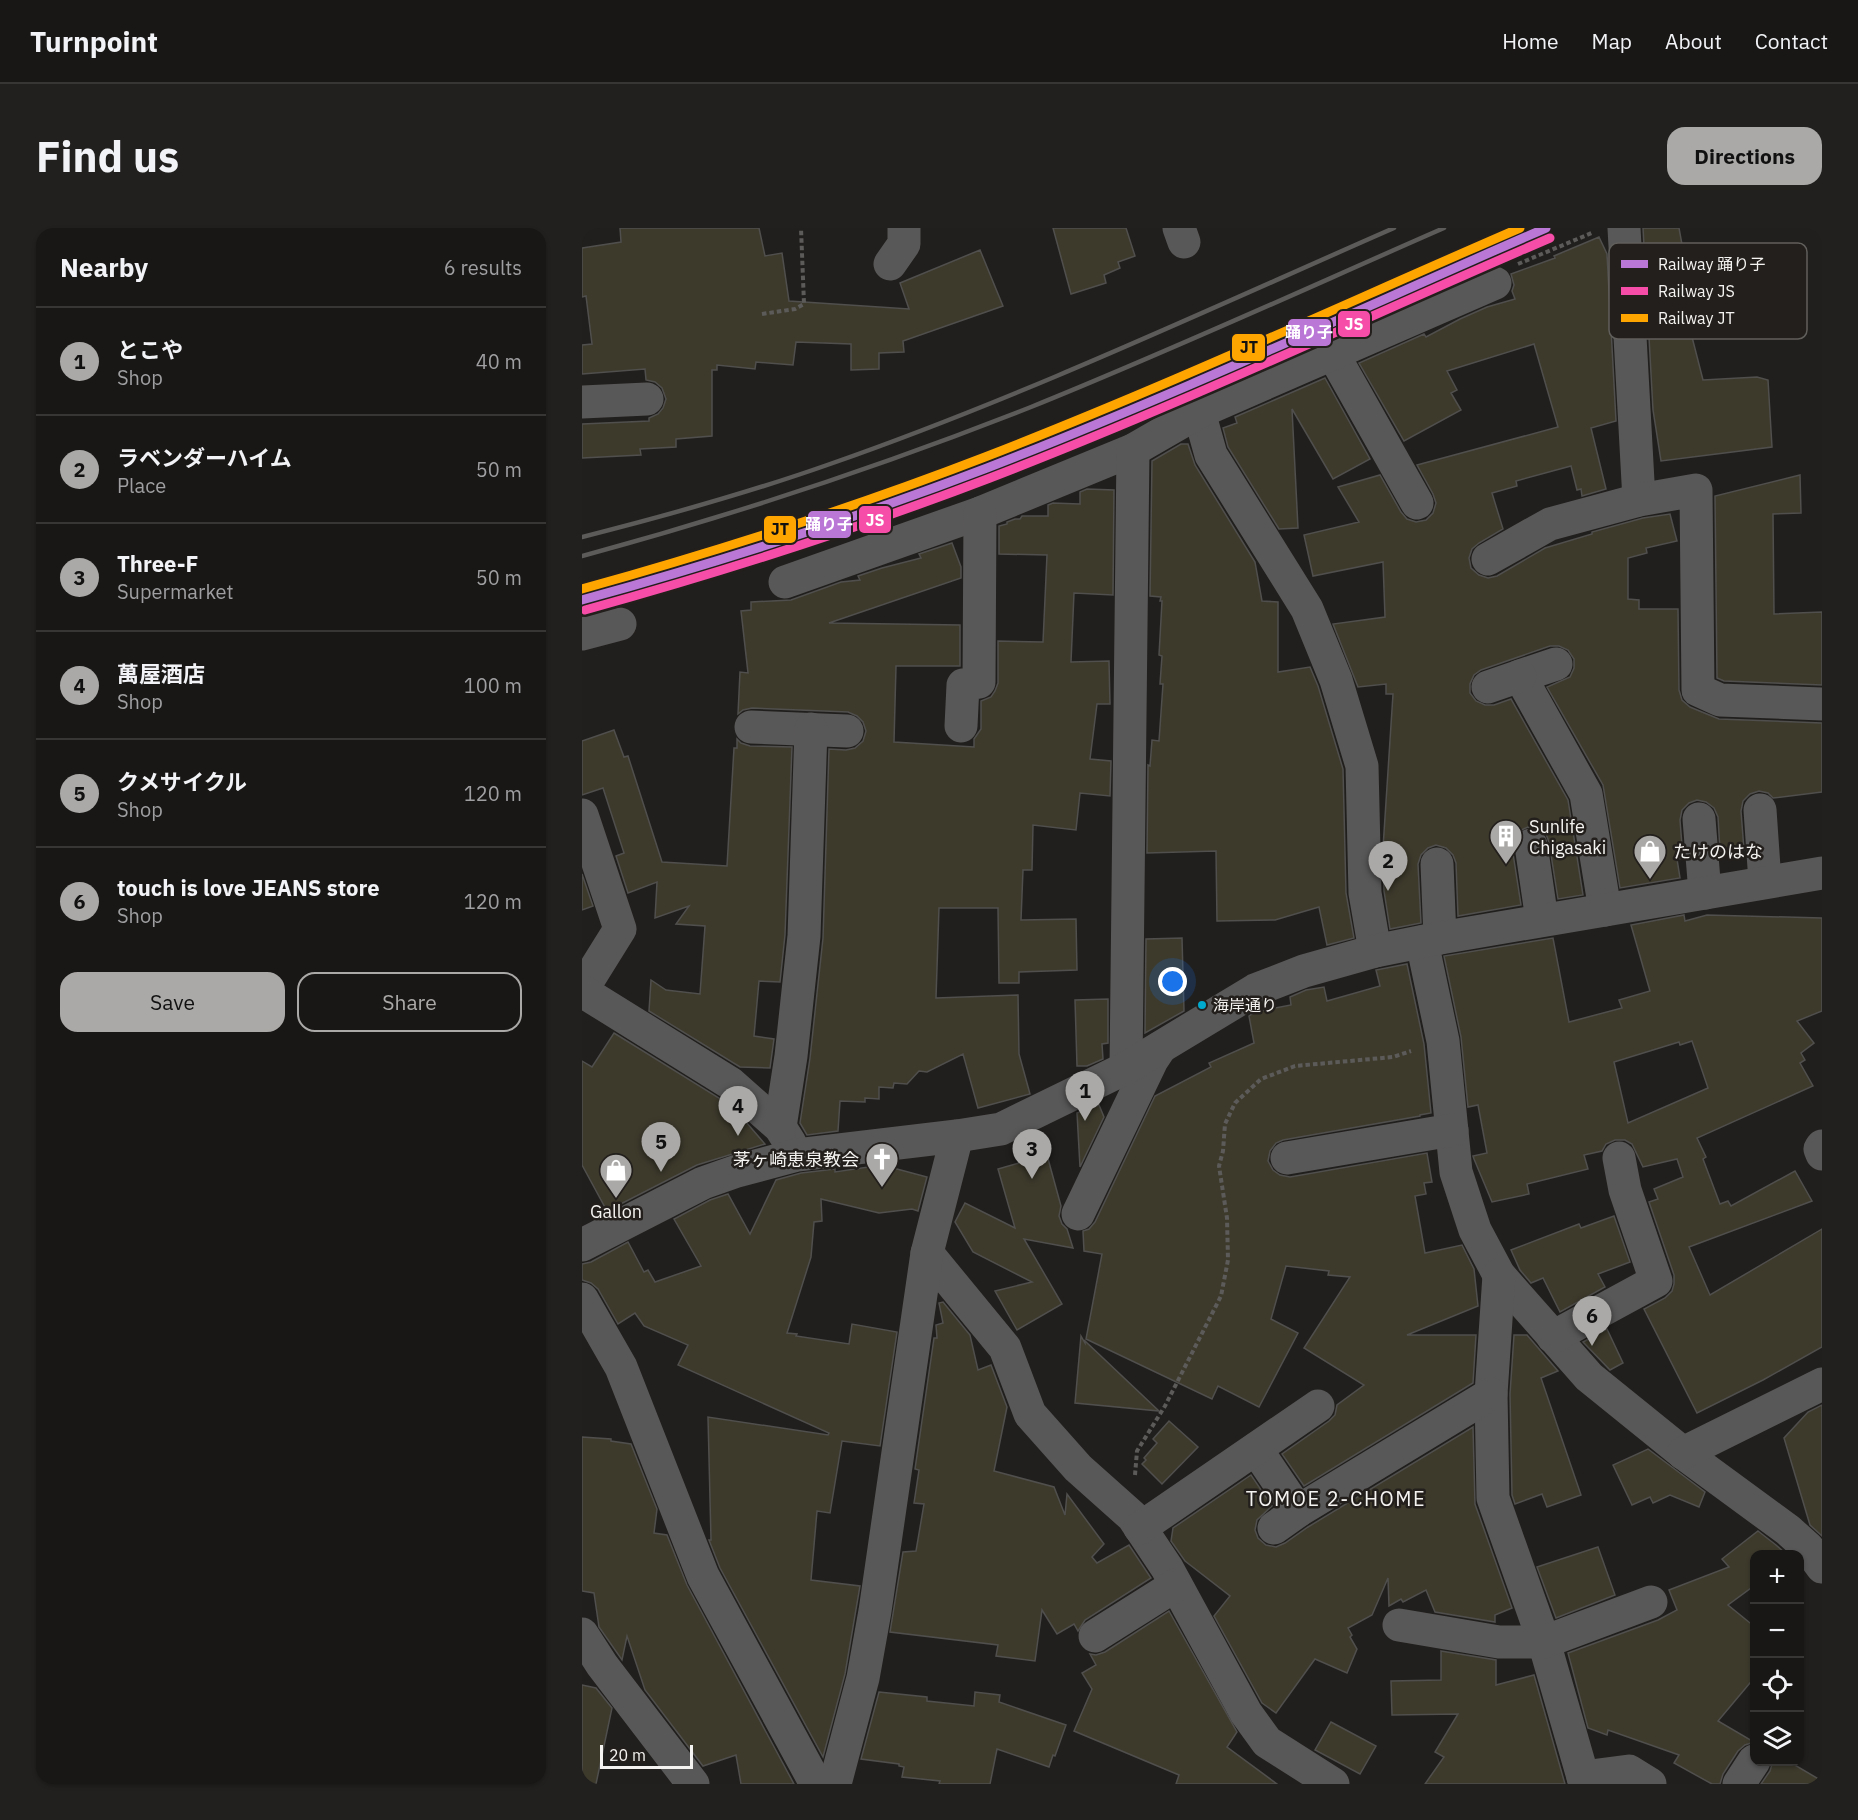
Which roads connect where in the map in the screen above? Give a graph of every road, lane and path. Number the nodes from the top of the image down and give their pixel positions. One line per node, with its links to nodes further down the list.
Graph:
1 (801, 228): 8 (path)
2 (904, 228): 6 (street)
3 (1602, 228): 7 (path)
4 (1624, 228): 5 (street)
5 (1625, 243)
6 (890, 264)
7 (1495, 283): 10 (street)
8 (762, 314)
9 (1630, 339): 15 (street)
10 (1333, 354): 13 (street); 16 (street)
11 (647, 399): 12 (street)
12 (582, 402)
13 (1199, 412): 14 (street); 41 (street)
14 (1133, 450): 17 (street); 45 (street)
15 (1639, 500): 18 (street); 25 (street)
16 (1417, 502)
17 (980, 513): 19 (street); 26 (street)
18 (1488, 559)
19 (785, 582)
20 (620, 624): 21 (street)
21 (582, 634)
22 (1556, 664): 23 (street)
23 (1520, 676): 24 (street); 38 (street)
24 (1488, 687)
25 (1822, 704)
26 (961, 726)
27 (751, 727): 28 (street)
28 (811, 729): 29 (street); 46 (street)
29 (847, 731)
30 (1760, 810): 36 (street)
31 (1699, 819): 37 (street)
32 (585, 835): 42 (street)
33 (1531, 844): 39 (street)
34 (1437, 864): 40 (street)
35 (1822, 873): 36 (street)
36 (1765, 882): 37 (street)
37 (1705, 893): 38 (street)
38 (1605, 910): 39 (street)
39 (1542, 920): 40 (street)
40 (1431, 940): 41 (street); 43 (street)
41 (1375, 951): 44 (street)
42 (582, 990): 46 (street)
43 (1443, 1041): 47 (street); 65 (path)
44 (1161, 1047): 45 (street); 54 (street)
45 (1126, 1068): 48 (street)
46 (780, 1127): 51 (street)
47 (1452, 1130): 52 (street); 57 (street)
48 (957, 1136): 51 (street); 56 (street)
49 (1822, 1146): 50 (street)
50 (1822, 1154)
51 (797, 1155): 55 (street)
52 (1287, 1158)
53 (1619, 1158): 59 (street)
54 (1078, 1214)
55 (582, 1245)
56 (927, 1253): 65 (street); 78 (street)
57 (1499, 1275): 59 (street); 61 (street)
58 (582, 1299): 77 (street)
59 (1553, 1337): 64 (street)
60 (1822, 1384): 64 (street)
61 (1491, 1394): 63 (street); 72 (street)
62 (1318, 1406): 63 (street)
63 (1256, 1449): 65 (street)
64 (1683, 1452): 66 (street)
65 (1136, 1523): 67 (street)
66 (1822, 1567)
67 (1171, 1577): 71 (street); 79 (street)
68 (1651, 1602): 72 (street)
69 (1399, 1625): 72 (street)
70 (582, 1634): 73 (street)
71 (1095, 1636)
72 (1544, 1642): 75 (street)
73 (592, 1663): 76 (street)
74 (1752, 1766): 81 (street)
75 (1584, 1780): 80 (street)
76 (693, 1784)
77 (816, 1784)
78 (835, 1784)
79 (1333, 1784)
80 (1650, 1784)
81 (1739, 1784)

